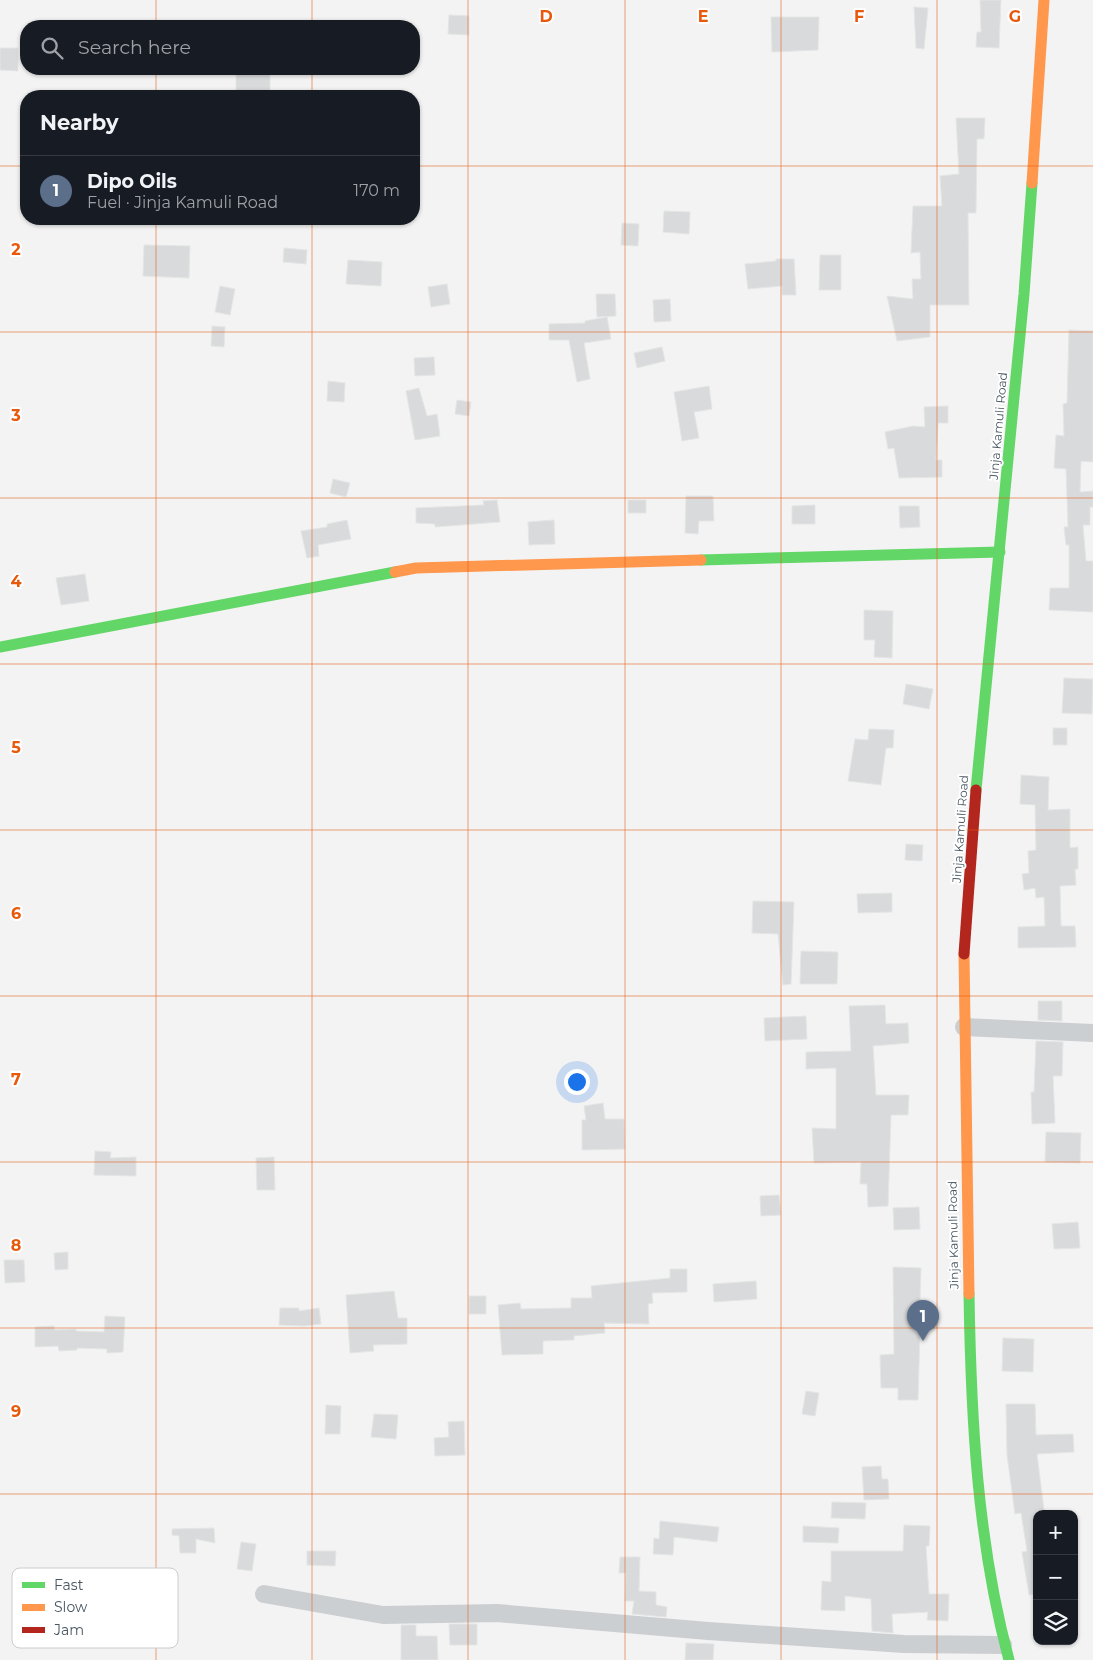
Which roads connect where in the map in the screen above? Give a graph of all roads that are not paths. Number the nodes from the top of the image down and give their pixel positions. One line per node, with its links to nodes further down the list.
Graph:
1 (1044, 0): 2 (main road, Jinja Kamuli Road)
2 (1000, 552): 3 (main road); 4 (main road, Jinja Kamuli Road)
3 (0, 646)
4 (964, 1027): 5 (street); 7 (main road, Jinja Kamuli Road)
5 (1093, 1032)
6 (264, 1594): 7 (street)
7 (1006, 1652)

